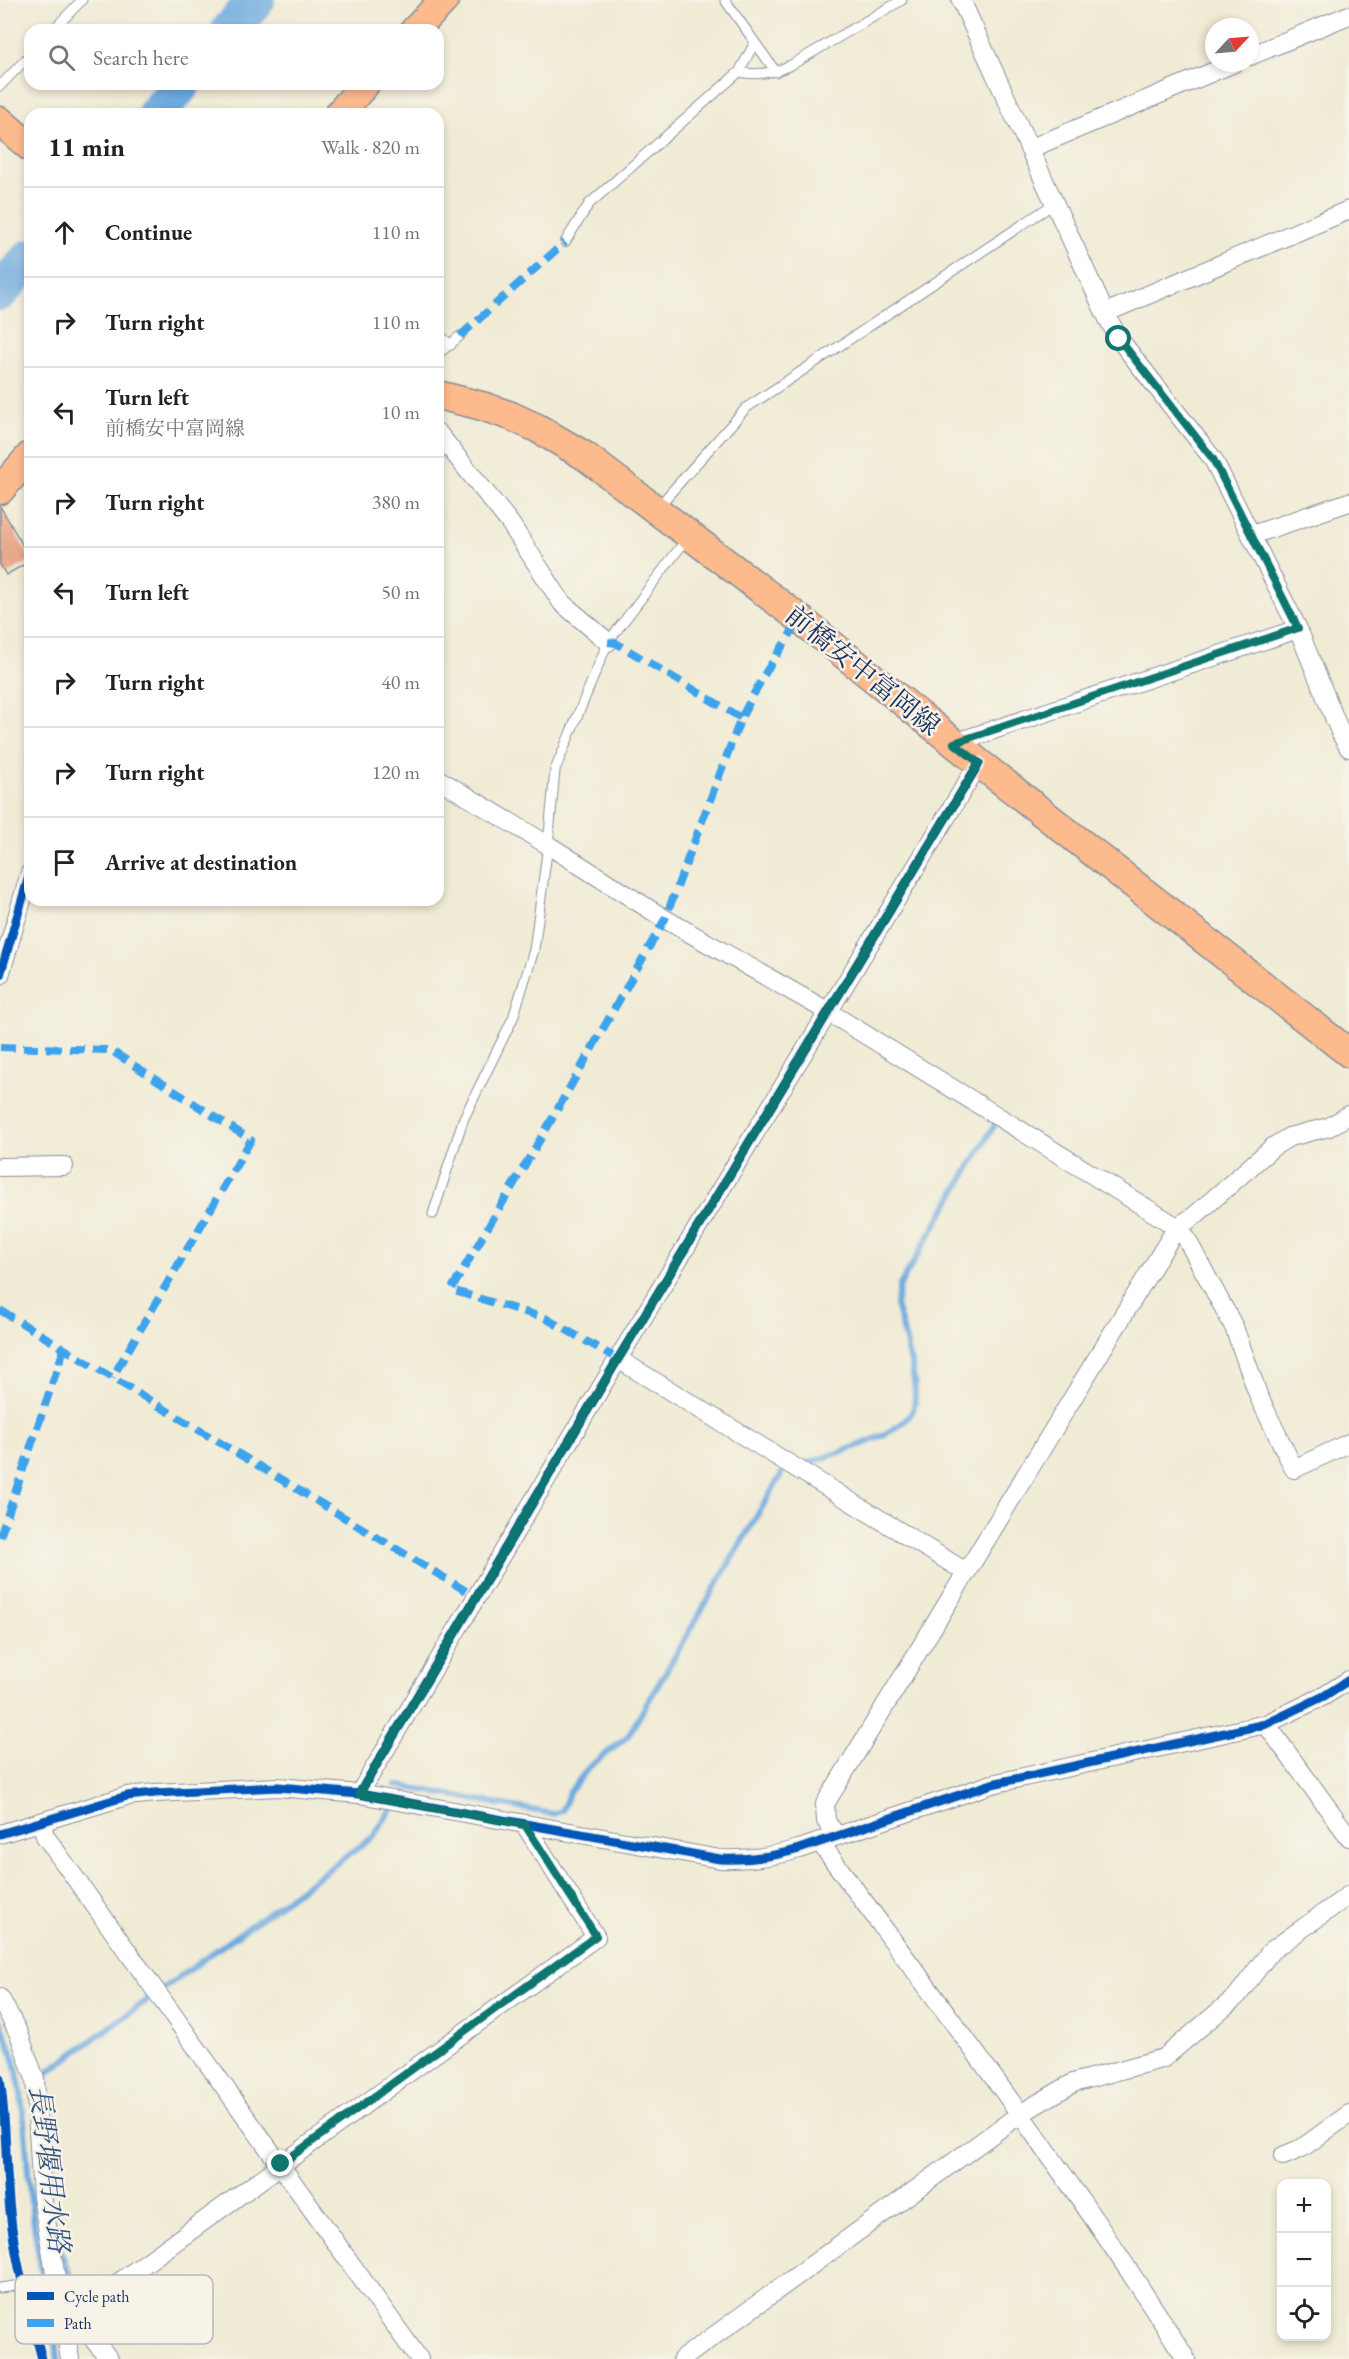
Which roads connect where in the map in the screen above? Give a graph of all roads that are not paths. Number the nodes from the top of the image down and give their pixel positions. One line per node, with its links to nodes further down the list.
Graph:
1 (82, 0): 7 (lane)
2 (444, 0): 8 (main road)
3 (725, 0): 9 (lane)
4 (902, 0): 13 (lane)
5 (961, 0): 20 (street)
6 (1349, 15): 10 (street)
7 (59, 24)
8 (421, 24)
9 (754, 44): 12 (lane); 13 (lane)
10 (1259, 52)
11 (24, 61): 15 (lane)
12 (739, 72): 13 (lane); 23 (lane)
13 (776, 72)
14 (1213, 72): 20 (street)
15 (0, 86)
16 (360, 90): 17 (main road)
17 (344, 108)
18 (0, 121): 19 (main road)
19 (24, 142)
20 (1029, 149): 21 (street)
21 (1055, 203): 24 (street); 32 (lane)
22 (1349, 210): 24 (street)
23 (565, 242)
24 (1105, 313): 33 (street)
25 (460, 336): 27 (lane)
26 (444, 339): 27 (lane)
27 (451, 345): 28 (lane)
28 (444, 350)
29 (444, 396): 32 (main road, 前橋安中富岡線)
30 (444, 440): 36 (street)
31 (1349, 502): 33 (street)
32 (656, 510): 34 (main road, 前橋安中富岡線)
33 (1252, 535): 35 (street)
34 (689, 536): 36 (lane); 37 (main road, 前橋安中富岡線)
35 (1298, 628): 37 (street); 38 (street)
36 (608, 642): 41 (lane)
37 (954, 743): 39 (main road, 前橋安中富岡線)
38 (1349, 748)
39 (979, 763): 44 (street); 45 (main road, 前橋安中富岡線)
40 (444, 783): 41 (street)
41 (548, 845): 44 (street); 49 (lane)
42 (24, 893): 43 (street)
43 (0, 975)
44 (827, 1011): 50 (street); 51 (street)
45 (1349, 1053)
46 (1349, 1115): 50 (street)
47 (64, 1166): 48 (street)
48 (0, 1167)
49 (433, 1214)
50 (1177, 1227): 52 (street); 53 (street)
51 (618, 1359): 53 (street); 56 (street)
52 (1349, 1443)
53 (966, 1572): 61 (street)
54 (1349, 1680): 55 (street)
55 (1266, 1724): 60 (street); 61 (street)
56 (359, 1794): 57 (street); 58 (street)
57 (42, 1823): 59 (street); 68 (street)
58 (525, 1825): 61 (street); 68 (street)
59 (0, 1834)
60 (1349, 1837)
61 (828, 1839): 65 (street)
62 (1349, 1894): 65 (street)
63 (0, 1998): 70 (street)
64 (0, 2079): 69 (lane)
65 (1020, 2114): 81 (street); 82 (street)
66 (1349, 2114): 67 (street)
67 (1283, 2156)
68 (281, 2164): 71 (street); 80 (street)
69 (20, 2275)
70 (59, 2275)
71 (125, 2275)
72 (15, 2286): 73 (lane)
73 (0, 2288)
74 (38, 2344): 77 (lane)
75 (69, 2344): 78 (street)
76 (95, 2344): 79 (street)
77 (42, 2359)
78 (70, 2359)
79 (109, 2359)
80 (419, 2359)
81 (682, 2359)
82 (1186, 2359)

